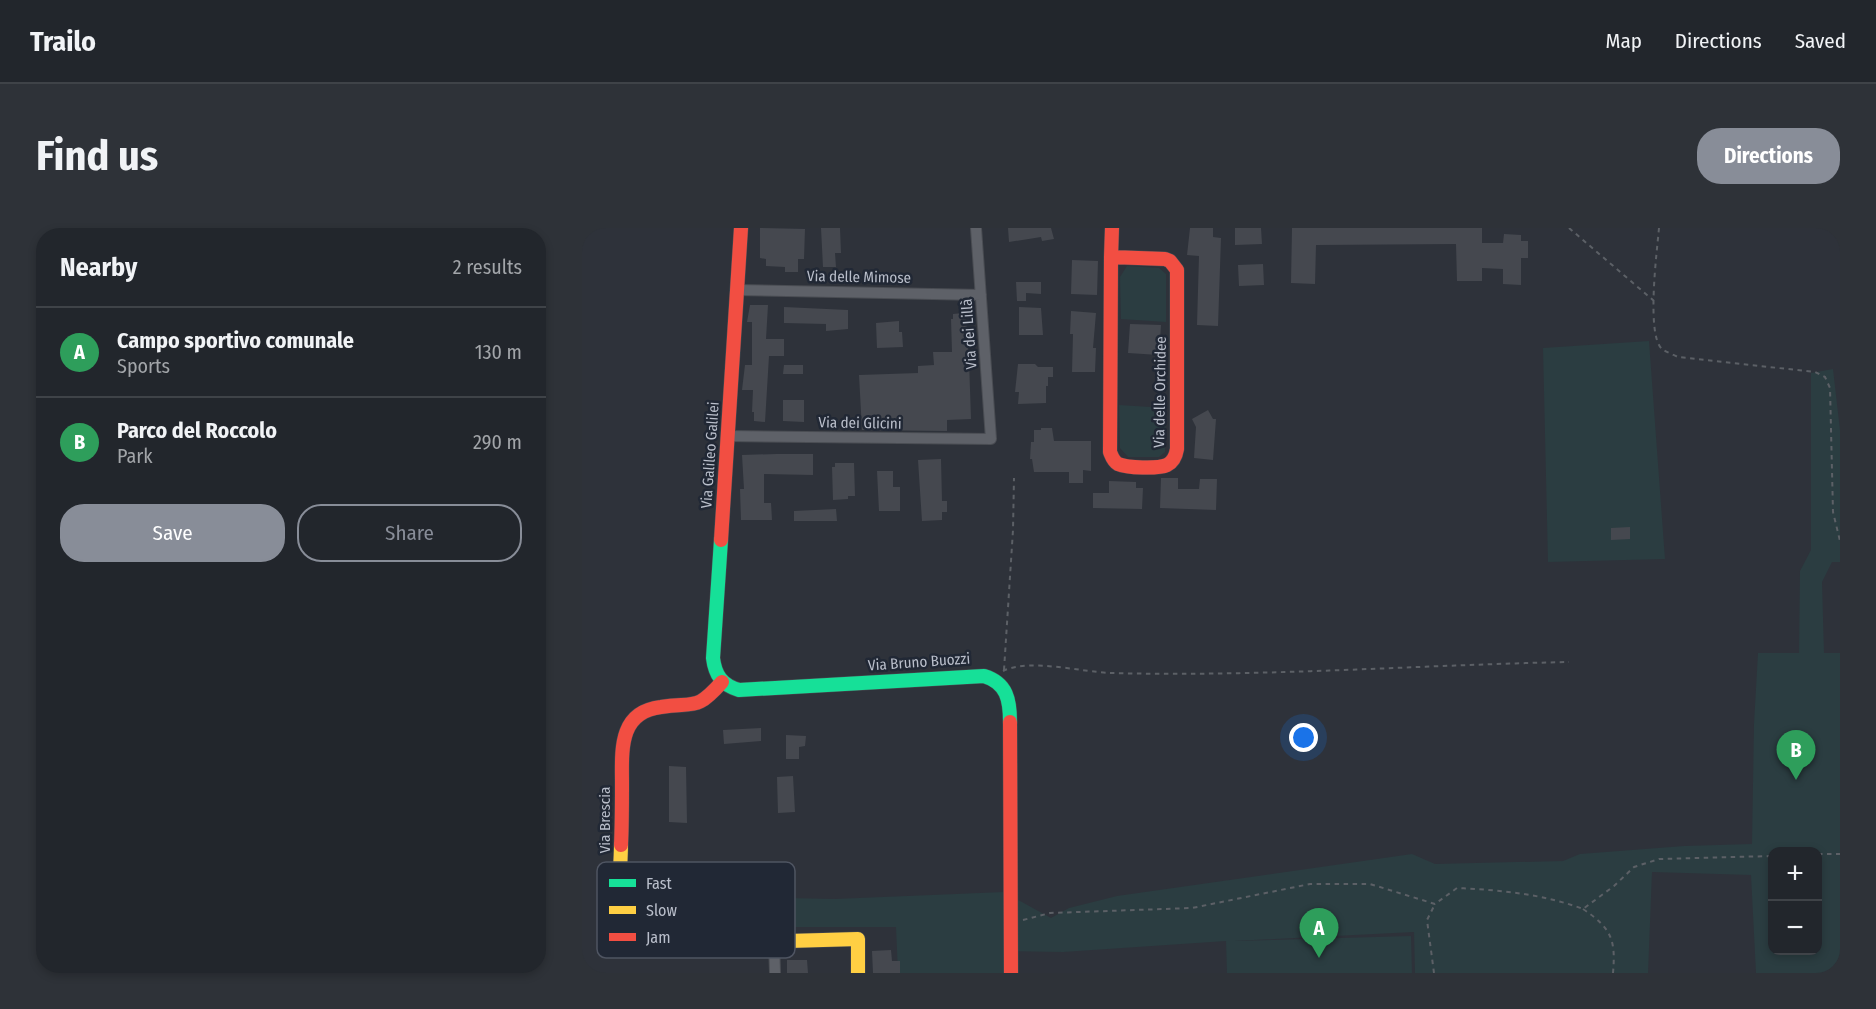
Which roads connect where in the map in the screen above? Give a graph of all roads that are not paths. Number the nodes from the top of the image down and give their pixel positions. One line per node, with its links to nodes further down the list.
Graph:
1 (741, 228): 5 (street, Via Galileo Galilei)
2 (976, 228): 6 (street, Via dei Lillà)
3 (1112, 228): 4 (street, Via delle Orchidee)
4 (1112, 257): 4 (street, Via delle Orchidee)
5 (738, 290): 6 (street, Via delle Mimose); 7 (street, Via Galileo Galilei)
6 (981, 295): 8 (street, Via dei Lillà)
7 (728, 436): 8 (street, Via dei Glicini); 9 (street, Via Galileo Galilei)
8 (991, 439)
9 (722, 682): 10 (street, Via Brescia); 15 (street, Via Bruno Buozzi)
10 (621, 862)
11 (795, 940): 14 (street, Via Brescia)
12 (775, 958): 13 (street)
13 (776, 973)
14 (858, 973)
15 (1011, 973)

